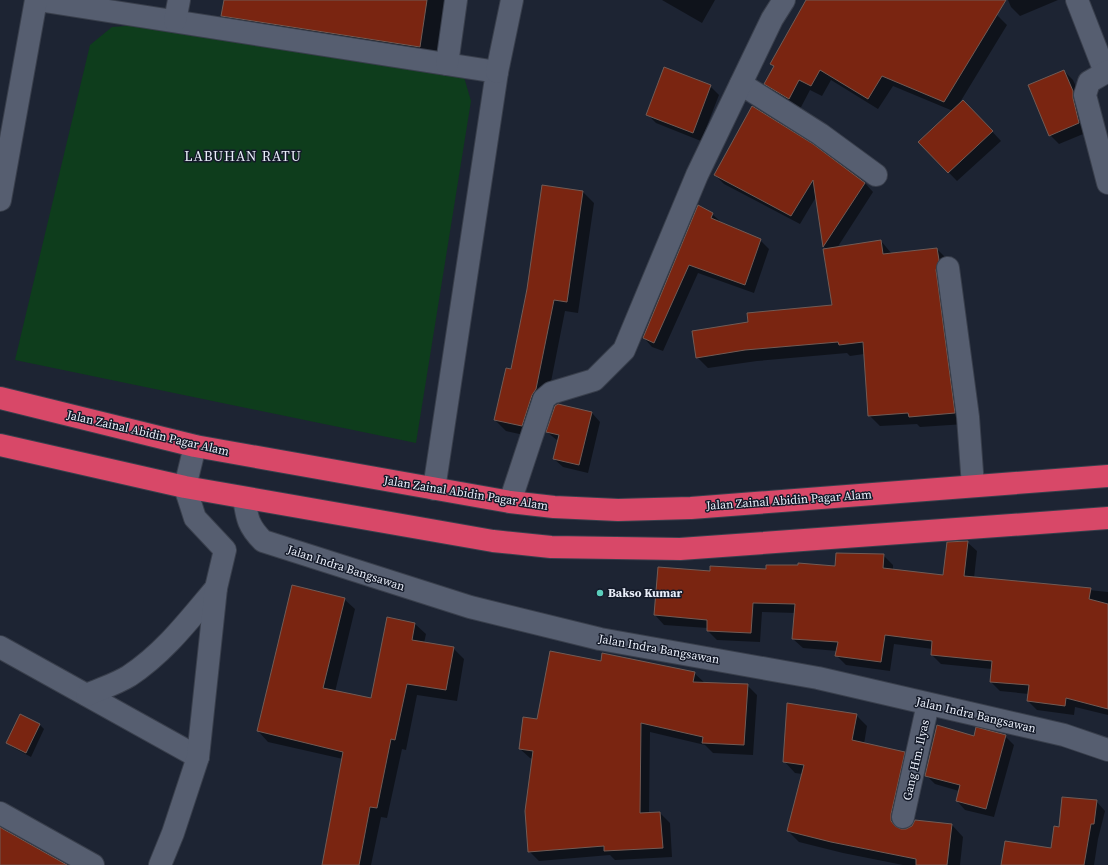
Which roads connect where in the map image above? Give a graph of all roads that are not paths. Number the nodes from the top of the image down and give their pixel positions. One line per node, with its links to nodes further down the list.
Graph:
1 (37, 0): 7 (street); 14 (street)
2 (179, 0): 7 (street)
3 (456, 0): 8 (street)
4 (512, 0): 9 (street)
5 (784, 0): 11 (street)
6 (1078, 0): 10 (street)
7 (175, 21): 8 (street)
8 (447, 64): 9 (street)
9 (498, 72): 22 (street)
10 (1107, 72): 13 (street)
11 (741, 84): 12 (street); 24 (street)
12 (876, 175)
13 (1108, 183)
14 (0, 200)
15 (948, 268): 20 (street)
16 (0, 398): 18 (highway, Jalan Zainal Abidin Pagar Alam)
17 (0, 445): 21 (highway)
18 (195, 446): 21 (street); 22 (highway, Jalan Zainal Abidin Pagar Alam)
19 (1108, 476): 20 (highway, Jalan Zainal Abidin Pagar Alam)
20 (973, 486): 24 (highway, Jalan Zainal Abidin Pagar Alam)
21 (185, 487): 23 (highway); 26 (street)
22 (434, 489): 24 (highway, Jalan Zainal Abidin Pagar Alam)
23 (244, 498): 25 (highway); 29 (street, Jalan Indra Bangsawan)
24 (510, 502)
25 (1108, 518)
26 (216, 588): 28 (street); 31 (street)
27 (0, 647): 28 (street)
28 (86, 695): 31 (street)
29 (928, 704): 30 (street, Jalan Indra Bangsawan); 33 (street, Gang Hm. Ilyas)
30 (1108, 750)
31 (198, 758): 35 (street)
32 (0, 813): 34 (street)
33 (903, 817)
34 (93, 865)
35 (160, 865)

